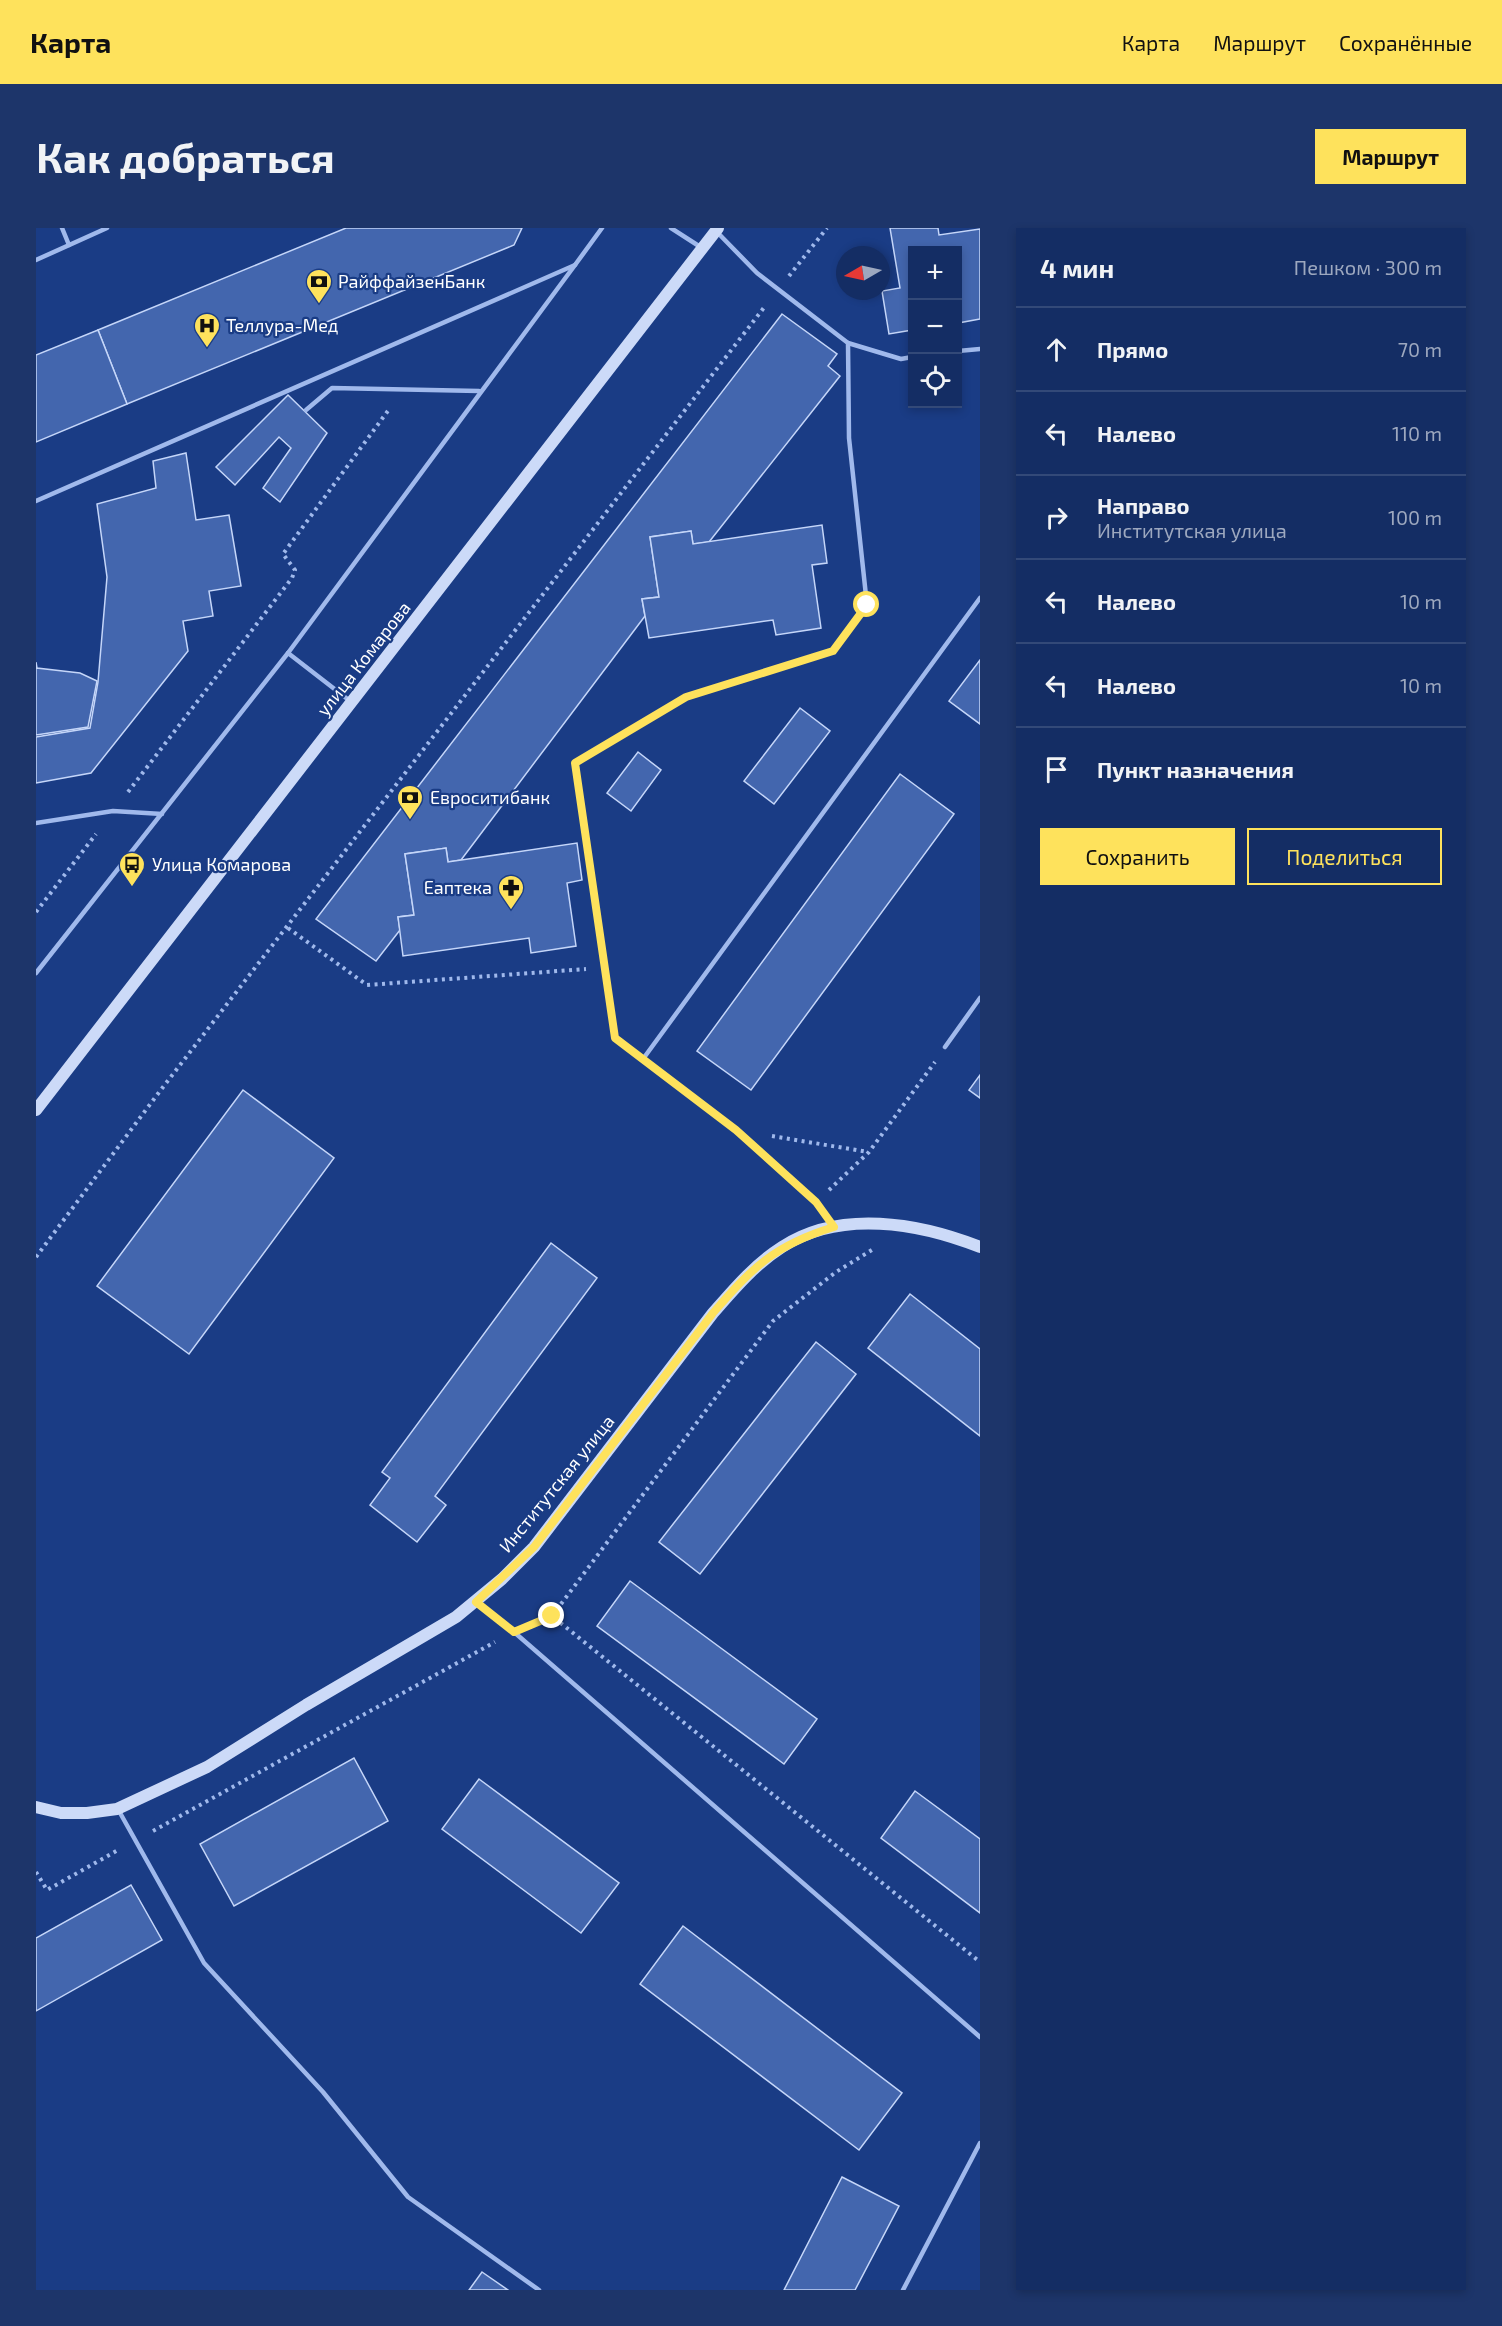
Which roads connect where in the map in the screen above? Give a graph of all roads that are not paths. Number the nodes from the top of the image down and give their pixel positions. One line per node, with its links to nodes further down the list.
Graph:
1 (62, 228): 6 (lane)
2 (107, 228): 6 (lane)
3 (602, 228): 9 (lane)
4 (672, 228): 7 (lane)
5 (717, 230): 7 (street, улица Комарова); 10 (lane)
6 (69, 245): 8 (lane)
7 (702, 248): 19 (street, улица Комарова)
8 (36, 260)
9 (575, 265): 14 (lane); 16 (lane)
10 (848, 344): 13 (lane); 25 (lane)
11 (980, 349): 12 (lane)
12 (962, 351)
13 (908, 357)
14 (479, 392): 15 (lane); 18 (lane)
15 (306, 410)
16 (36, 501)
17 (980, 598): 25 (lane)
18 (288, 653): 19 (lane); 20 (lane)
19 (352, 703): 26 (street, улица Комарова)
20 (162, 814): 21 (lane); 22 (lane)
21 (36, 822)
22 (36, 973)
23 (980, 998): 24 (lane)
24 (945, 1047)
25 (643, 1059): 27 (lane)
26 (36, 1110)
27 (834, 1227): 28 (street, Институтская улица); 29 (street, Институтская улица)
28 (980, 1246)
29 (476, 1602): 31 (street, Институтская улица); 32 (lane)
30 (36, 1807): 31 (street, Институтская улица)
31 (117, 1809): 34 (lane)
32 (980, 2037)
33 (980, 2143): 35 (lane)
34 (539, 2290)
35 (903, 2290)

